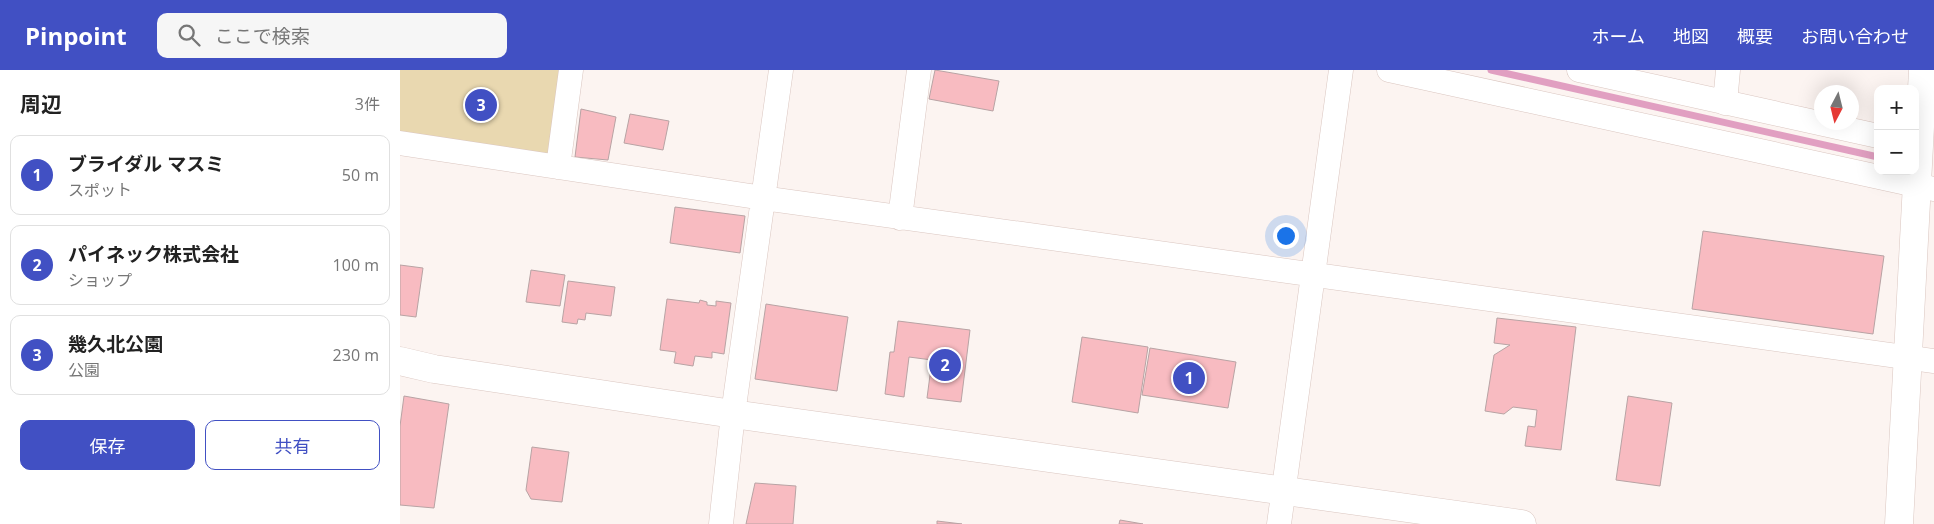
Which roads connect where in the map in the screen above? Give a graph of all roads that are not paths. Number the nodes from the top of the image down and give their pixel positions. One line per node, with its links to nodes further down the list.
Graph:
1 (571, 70): 13 (street)
2 (781, 70): 15 (street)
3 (919, 70): 16 (street)
4 (1342, 70): 17 (street)
5 (1389, 70): 14 (street)
6 (1579, 70): 9 (street)
7 (1728, 70): 9 (street)
8 (1923, 70): 12 (street)
9 (1725, 103): 10 (street)
10 (1874, 135)
11 (400, 143): 13 (street)
12 (1923, 146): 14 (street)
13 (558, 167): 15 (street)
14 (1926, 188): 18 (street)
15 (763, 198): 16 (street); 20 (street)
16 (900, 218): 17 (street)
17 (1313, 275): 18 (street); 21 (street)
18 (1922, 359): 25 (street)
19 (400, 361): 20 (street)
20 (733, 414): 21 (street); 22 (street)
21 (1283, 491): 23 (street); 24 (street)
22 (721, 524)
23 (1279, 524)
24 (1522, 524)
25 (1899, 524)

